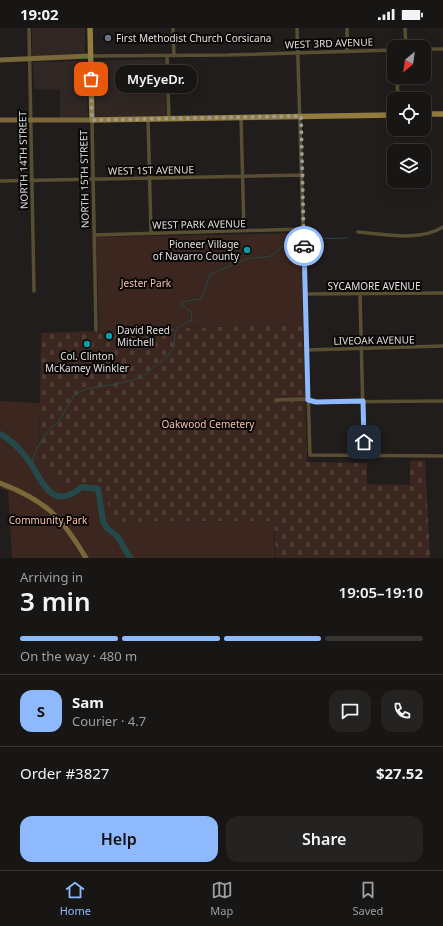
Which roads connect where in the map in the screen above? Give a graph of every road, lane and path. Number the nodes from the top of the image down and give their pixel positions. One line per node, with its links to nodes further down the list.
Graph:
1 (29, 28): 16 (street, NORTH 14TH STREET)
2 (90, 28): 13 (main road, NORTH 15TH STREET)
3 (173, 28): 15 (street)
4 (297, 28): 12 (street)
5 (347, 28): 11 (street)
6 (405, 28): 7 (street)
7 (406, 40)
8 (443, 49): 10 (street)
9 (387, 50): 11 (street, WEST 3RD AVENUE)
10 (431, 50)
11 (347, 52): 12 (street, WEST 3RD AVENUE)
12 (298, 53): 15 (street, WEST 3RD AVENUE); 21 (street)
13 (90, 56): 14 (street, WEST 3RD AVENUE); 16 (street, WEST 3RD AVENUE); 27 (main road, NORTH 15TH STREET)
14 (166, 56): 15 (street, WEST 3RD AVENUE); 24 (street)
15 (174, 56)
16 (30, 59): 17 (street, WEST 3RD AVENUE); 26 (street, NORTH 14TH STREET)
17 (0, 60)
18 (431, 114): 19 (main road)
19 (443, 114)
20 (387, 115): 21 (main road)
21 (301, 116): 22 (main road); 28 (street)
22 (241, 117): 24 (main road); 29 (street)
23 (148, 119): 24 (main road); 27 (main road); 30 (street)
24 (169, 119)
25 (0, 120): 26 (street)
26 (31, 120): 27 (street); 32 (street, NORTH 14TH STREET)
27 (92, 120): 31 (street, NORTH 15TH STREET)
28 (303, 175): 29 (street, WEST 1ST AVENUE); 35 (street)
29 (242, 176): 30 (street, WEST 1ST AVENUE); 36 (street)
30 (150, 178): 31 (street, WEST 1ST AVENUE); 38 (street)
31 (93, 179): 32 (street, WEST 1ST AVENUE); 39 (street, NORTH 15TH STREET)
32 (32, 180): 33 (street, WEST 1ST AVENUE); 40 (street, NORTH 14TH STREET)
33 (0, 181)
34 (443, 226): 37 (street)
35 (304, 229): 36 (street, WEST PARK AVENUE); 42 (street)
36 (244, 231): 38 (street, WEST PARK AVENUE)
37 (358, 232)
38 (151, 233): 39 (street, WEST PARK AVENUE)
39 (94, 235): 44 (street, NORTH 15TH STREET)
40 (34, 292)
41 (443, 293): 43 (street, SYCAMORE AVENUE)
42 (305, 294): 43 (street, SYCAMORE AVENUE); 47 (street)
43 (360, 294): 46 (street)
44 (96, 330)
45 (443, 346): 46 (street, LIVEOAK AVENUE)
46 (362, 348): 47 (street, LIVEOAK AVENUE); 50 (street)
47 (306, 350): 49 (street)
48 (277, 400): 49 (street)
49 (308, 400): 50 (street); 52 (street)
50 (363, 401): 51 (street); 52 (street)
51 (443, 401)
52 (364, 456): 53 (street)
53 (443, 456)
54 (0, 483): 55 (street)
55 (86, 558)

